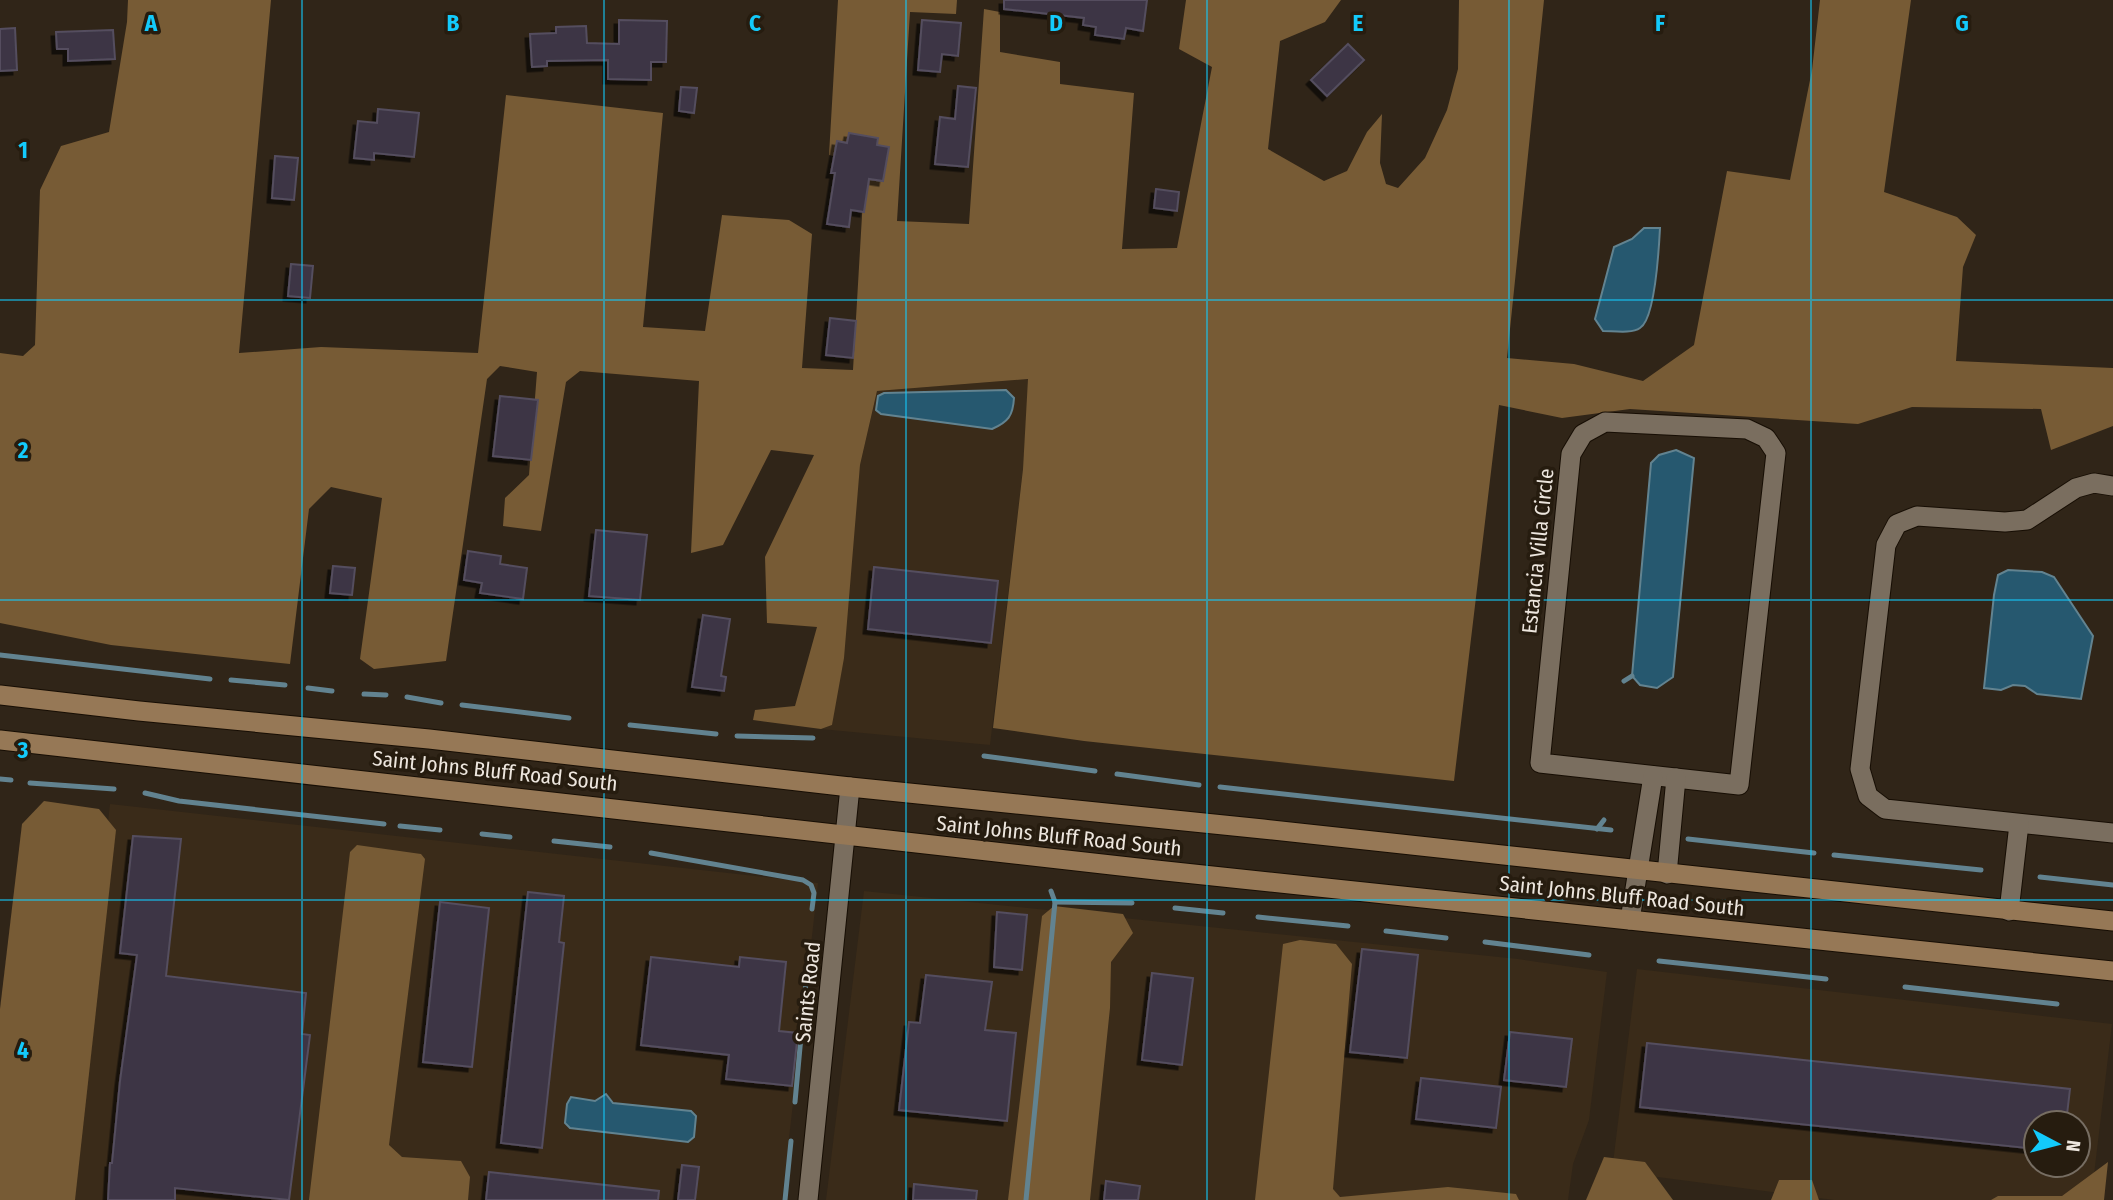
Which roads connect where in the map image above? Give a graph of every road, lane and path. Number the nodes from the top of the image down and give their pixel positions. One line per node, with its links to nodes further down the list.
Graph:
1 (2113, 486): 7 (street)
2 (0, 695): 6 (main road, Saint Johns Bluff Road South)
3 (0, 740): 9 (main road, Saint Johns Bluff Road South)
4 (1653, 776): 5 (street, Estancia Villa Circle); 5 (street, Estancia Villa Circle); 10 (street)
5 (1676, 778): 11 (street)
6 (850, 788): 9 (street, Saints Road); 10 (main road, Saint Johns Bluff Road South)
7 (2019, 824): 8 (street); 12 (street)
8 (2113, 833)
9 (846, 835): 13 (main road, Saint Johns Bluff Road South); 16 (street, Saints Road)
10 (1637, 871): 11 (main road, Saint Johns Bluff Road South); 13 (street)
11 (1667, 874): 12 (main road, Saint Johns Bluff Road South)
12 (2009, 911): 14 (main road, Saint Johns Bluff Road South)
13 (1630, 920): 15 (main road, Saint Johns Bluff Road South)
14 (2113, 921)
15 (2113, 971)
16 (808, 1200)

